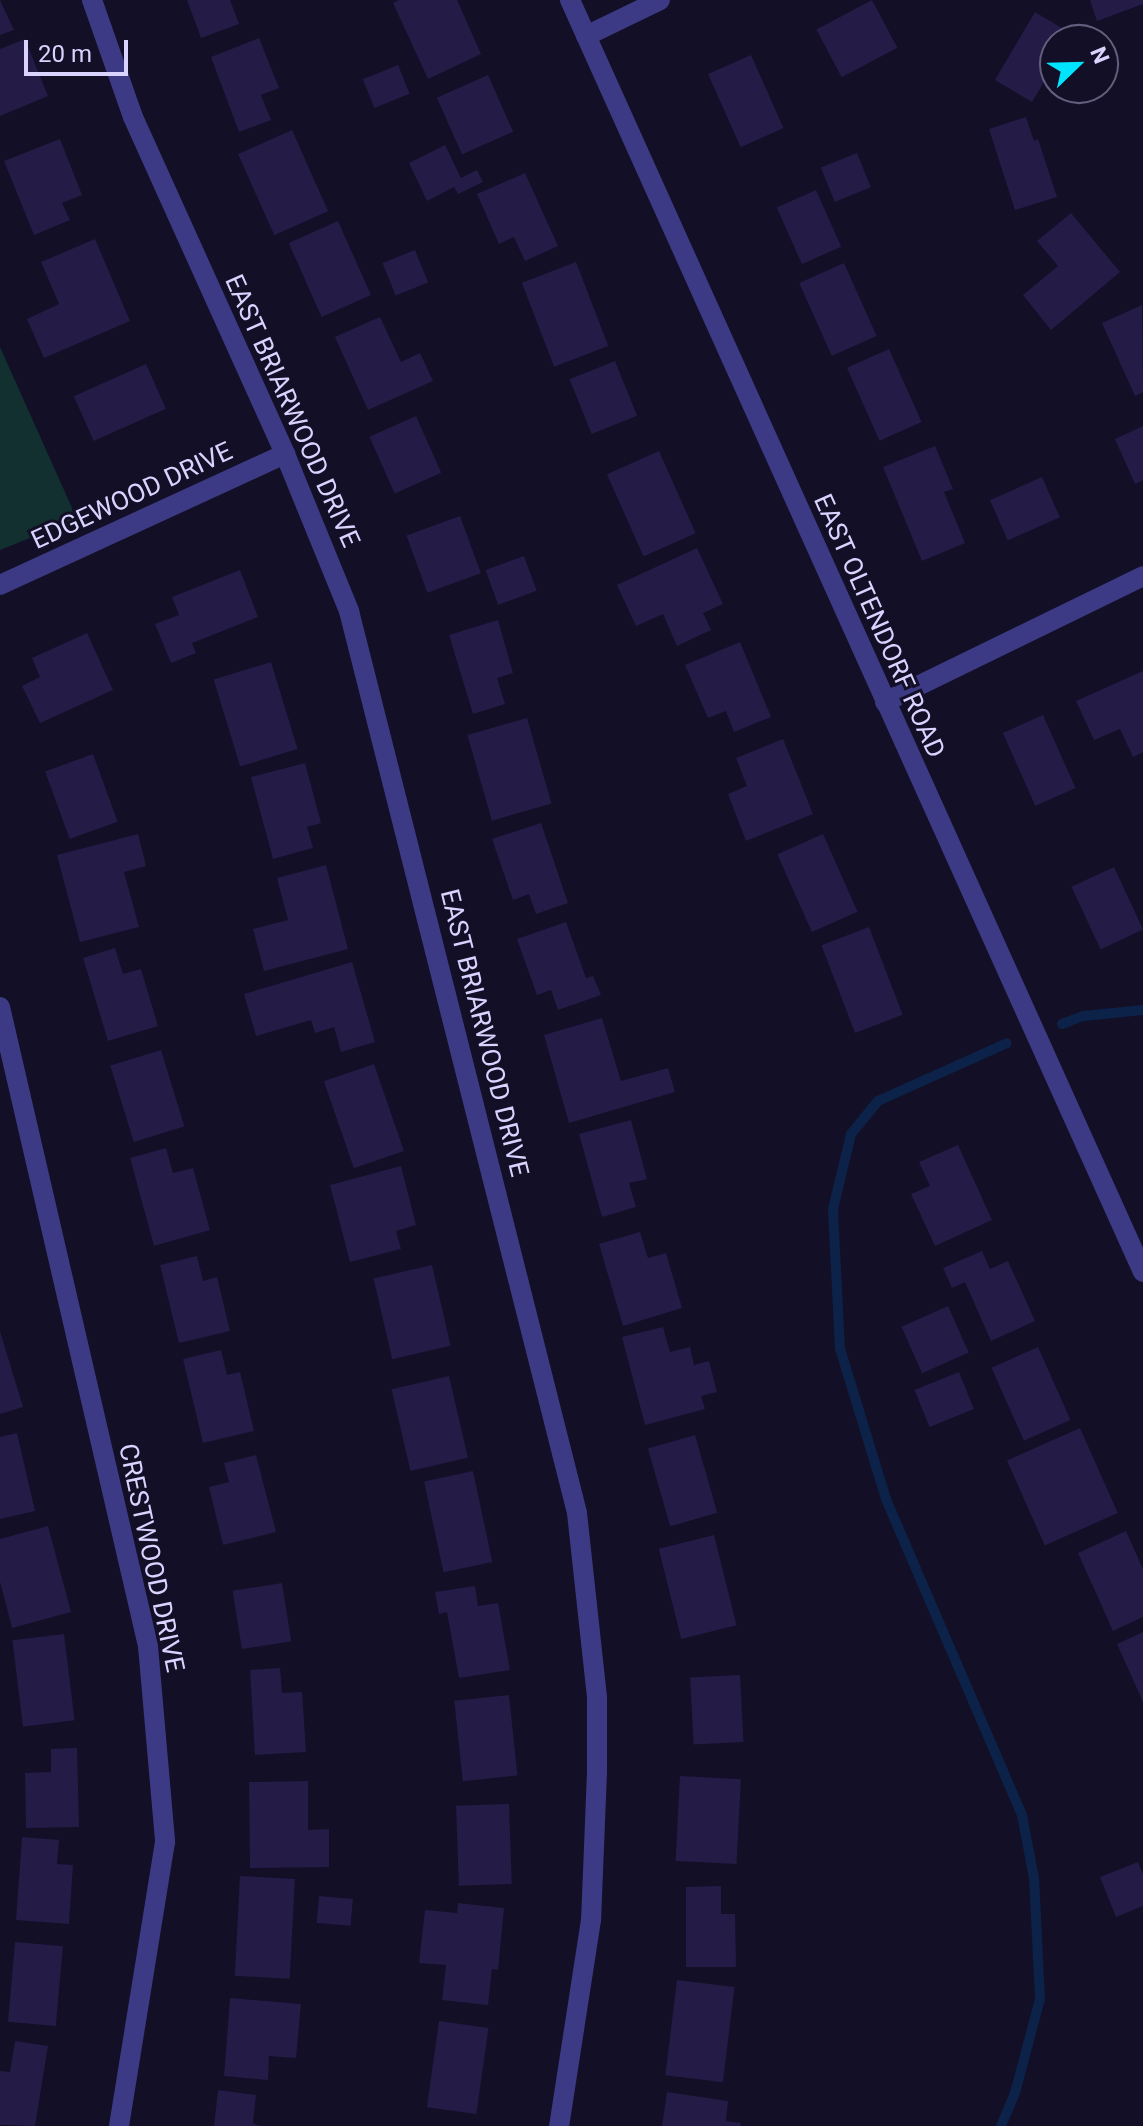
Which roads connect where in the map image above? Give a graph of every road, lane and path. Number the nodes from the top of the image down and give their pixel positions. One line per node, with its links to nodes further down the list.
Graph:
1 (92, 0): 5 (street, EAST BRIARWOOD DRIVE)
2 (570, 0): 4 (street, EAST OLTENDORF ROAD)
3 (660, 0): 4 (street)
4 (586, 36): 8 (street, EAST OLTENDORF ROAD)
5 (285, 454): 7 (street, EDGEWOOD DRIVE); 12 (street, EAST BRIARWOOD DRIVE)
6 (1143, 576): 8 (street)
7 (0, 585)
8 (885, 702): 10 (street, EAST OLTENDORF ROAD)
9 (0, 1007): 11 (street, CRESTWOOD DRIVE)
10 (1143, 1272)
11 (119, 2126)
12 (559, 2126)

